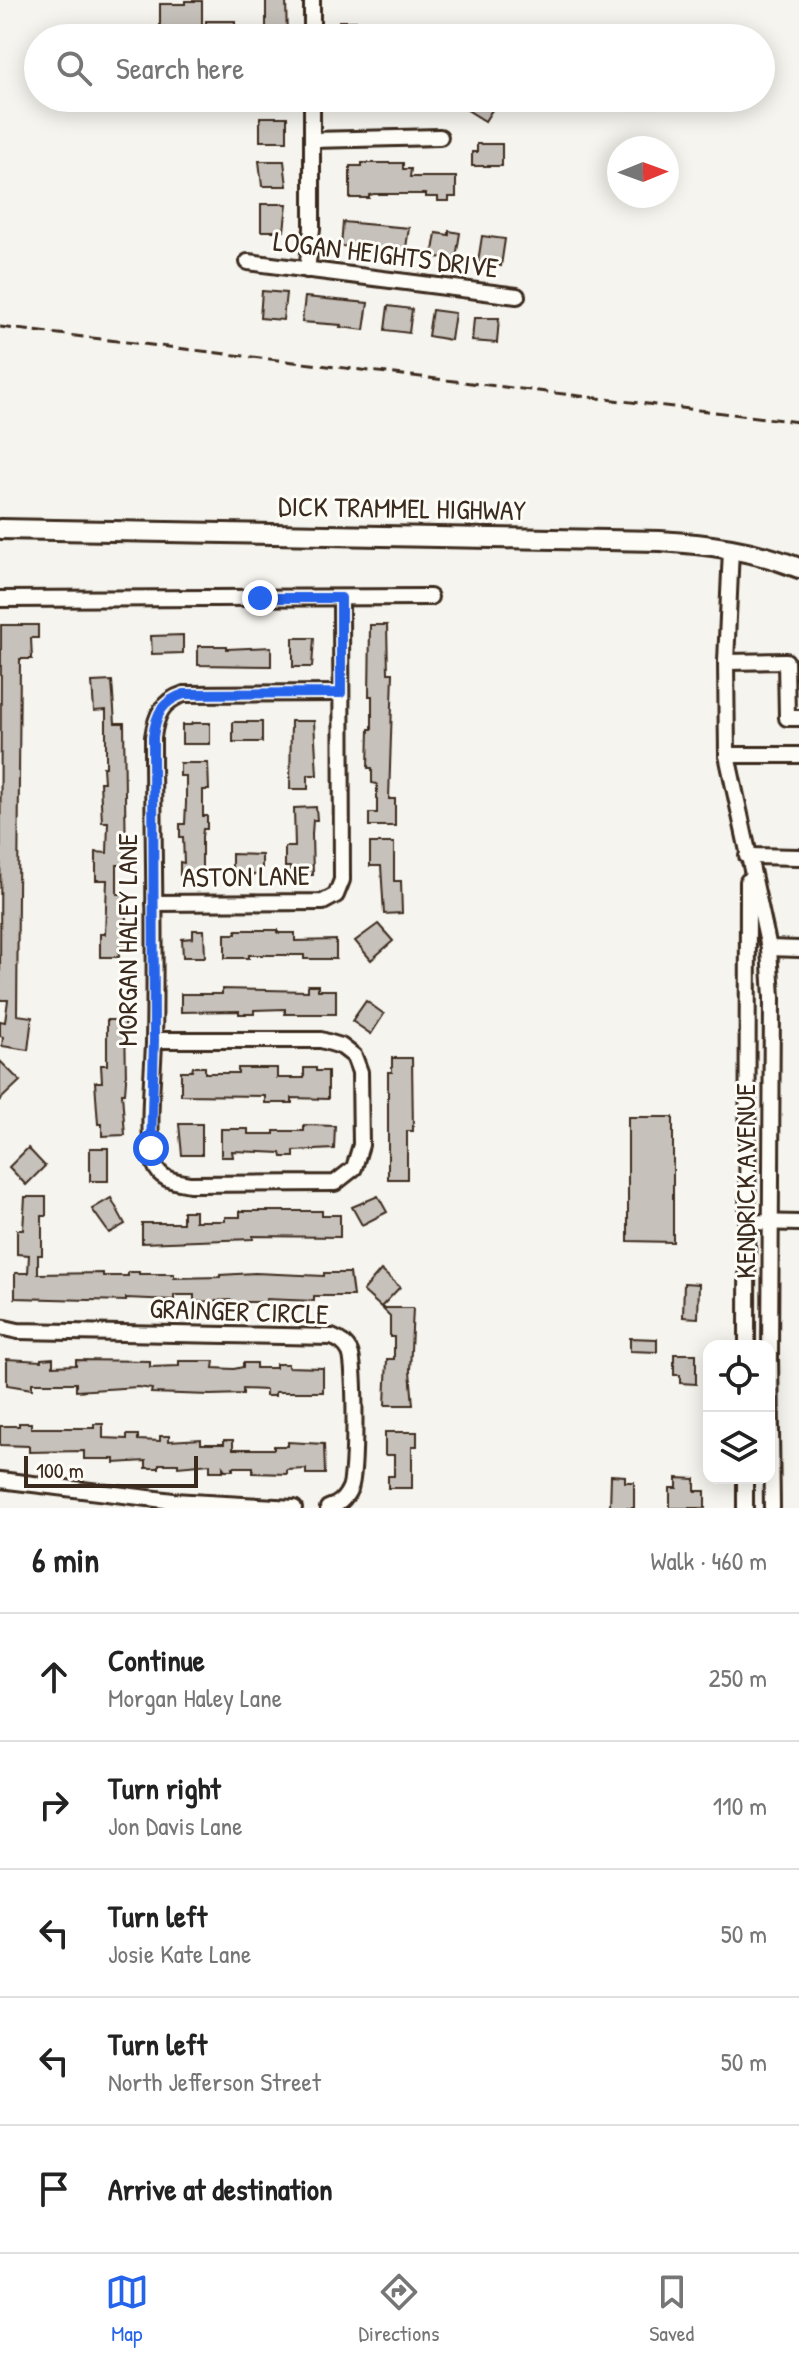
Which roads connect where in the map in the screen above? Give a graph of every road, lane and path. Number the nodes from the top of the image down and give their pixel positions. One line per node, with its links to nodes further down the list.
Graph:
1 (312, 0): 2 (street)
2 (312, 24)
3 (312, 112): 5 (street)
4 (440, 137): 5 (street)
5 (312, 140): 7 (street)
6 (248, 262): 7 (street, LOGAN HEIGHTS DRIVE)
7 (307, 270): 8 (street, LOGAN HEIGHTS DRIVE)
8 (517, 296)
9 (0, 529): 10 (main road, DICK TRAMMEL HIGHWAY)
10 (731, 549): 11 (main road, DICK TRAMMEL HIGHWAY); 16 (street, KENDRICK AVENUE)
11 (799, 568)
12 (430, 597): 13 (street)
13 (341, 598): 14 (street); 17 (street)
14 (0, 599)
15 (793, 661): 16 (street); 18 (street)
16 (726, 662): 19 (street, KENDRICK AVENUE)
17 (341, 693): 23 (street, MORGAN HALEY LANE); 23 (street, ASTON LANE)
18 (799, 718)
19 (727, 755): 20 (street); 21 (street, KENDRICK AVENUE)
20 (799, 755)
21 (747, 856): 22 (street); 24 (street, KENDRICK AVENUE); 27 (street, KENDRICK AVENUE)
22 (799, 857)
23 (154, 903): 26 (street, MORGAN HALEY LANE)
24 (769, 948): 25 (street); 28 (street, KENDRICK AVENUE)
25 (799, 949)
26 (154, 1040): 26 (street, MORGAN HALEY LANE)
27 (748, 1222): 28 (street); 31 (street, KENDRICK AVENUE)
28 (771, 1223): 29 (street); 37 (street, KENDRICK AVENUE)
29 (799, 1223)
30 (0, 1327): 35 (street, GRAINGER CIRCLE)
31 (747, 1340)
32 (0, 1480): 34 (street)
33 (745, 1484): 36 (street)
34 (294, 1508)
35 (328, 1508)
36 (745, 1508)
37 (772, 1508)

